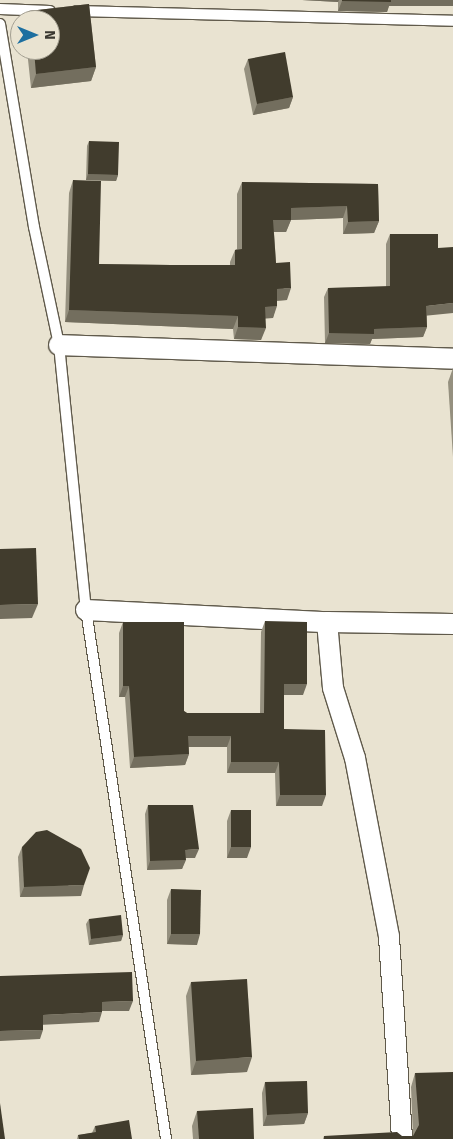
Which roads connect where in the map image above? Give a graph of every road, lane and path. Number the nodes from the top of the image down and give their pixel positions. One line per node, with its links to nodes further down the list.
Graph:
1 (0, 9): 2 (lane)
2 (453, 21)
3 (0, 24): 4 (lane)
4 (59, 344): 5 (street); 6 (lane)
5 (453, 359)
6 (86, 610): 7 (street); 9 (lane)
7 (327, 622): 8 (street); 10 (street)
8 (453, 624)
9 (166, 1139)
10 (402, 1139)

